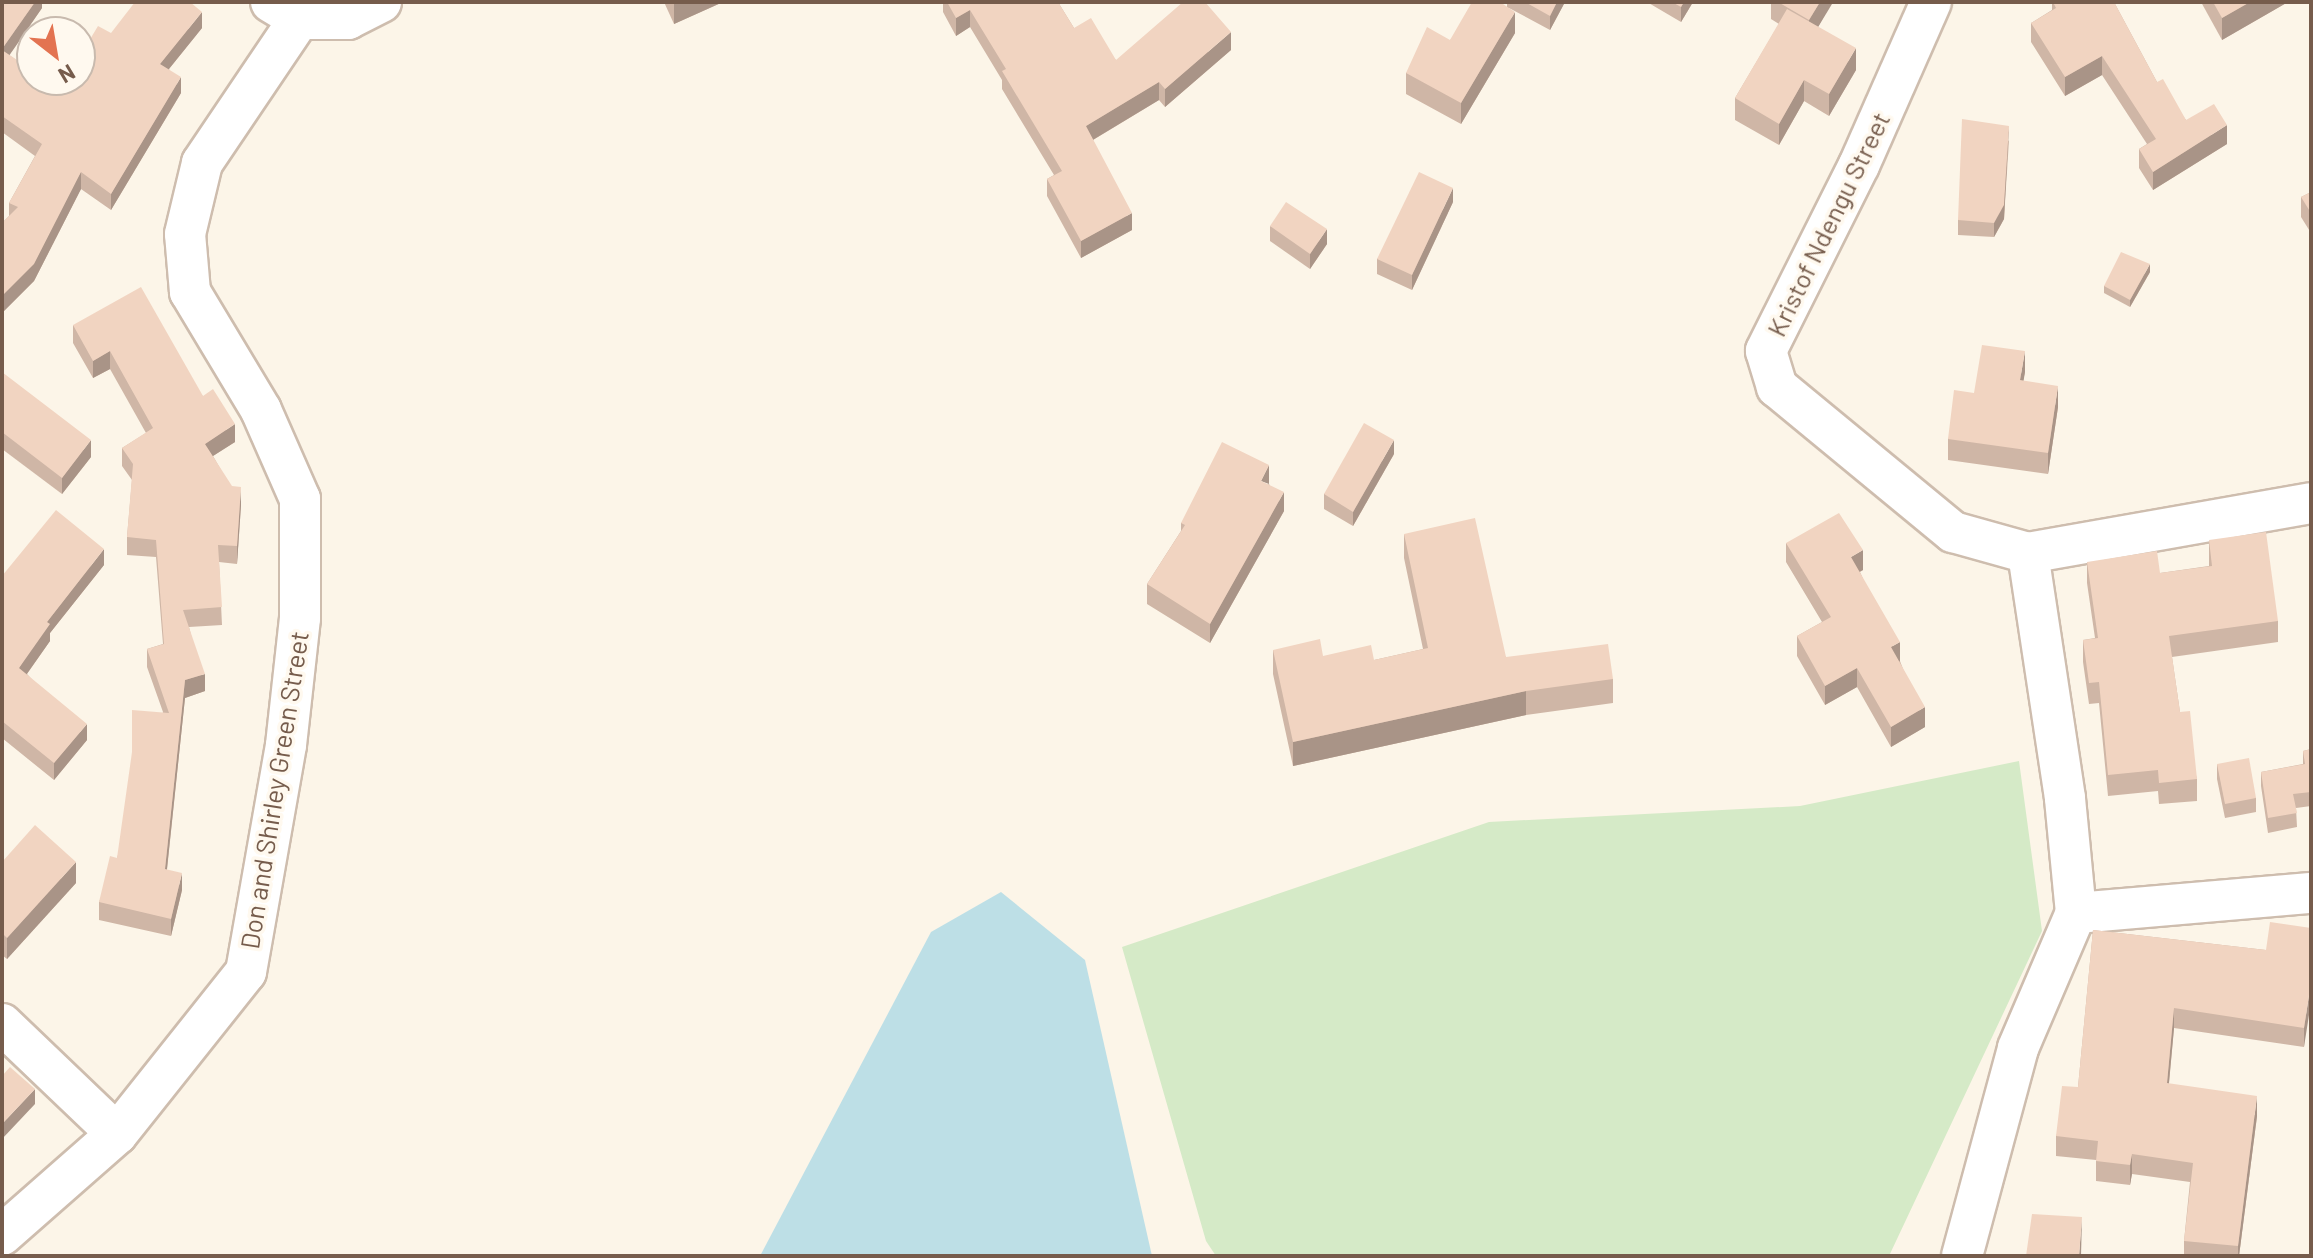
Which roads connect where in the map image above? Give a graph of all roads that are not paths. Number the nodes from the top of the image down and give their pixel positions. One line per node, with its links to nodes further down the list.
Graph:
1 (381, 2): 3 (street)
2 (1931, 2): 5 (street, Kristof Ndengu Street)
3 (285, 11): 9 (street, Don and Shirley Green Street)
4 (2311, 503): 5 (street, Kristof Ndengu Street)
5 (2028, 553): 7 (street)
6 (2311, 893): 7 (street)
7 (2076, 913): 11 (street)
8 (2, 1024): 9 (street)
9 (117, 1134): 10 (street, Don and Shirley Green Street)
10 (2, 1235)
11 (1962, 1256)

